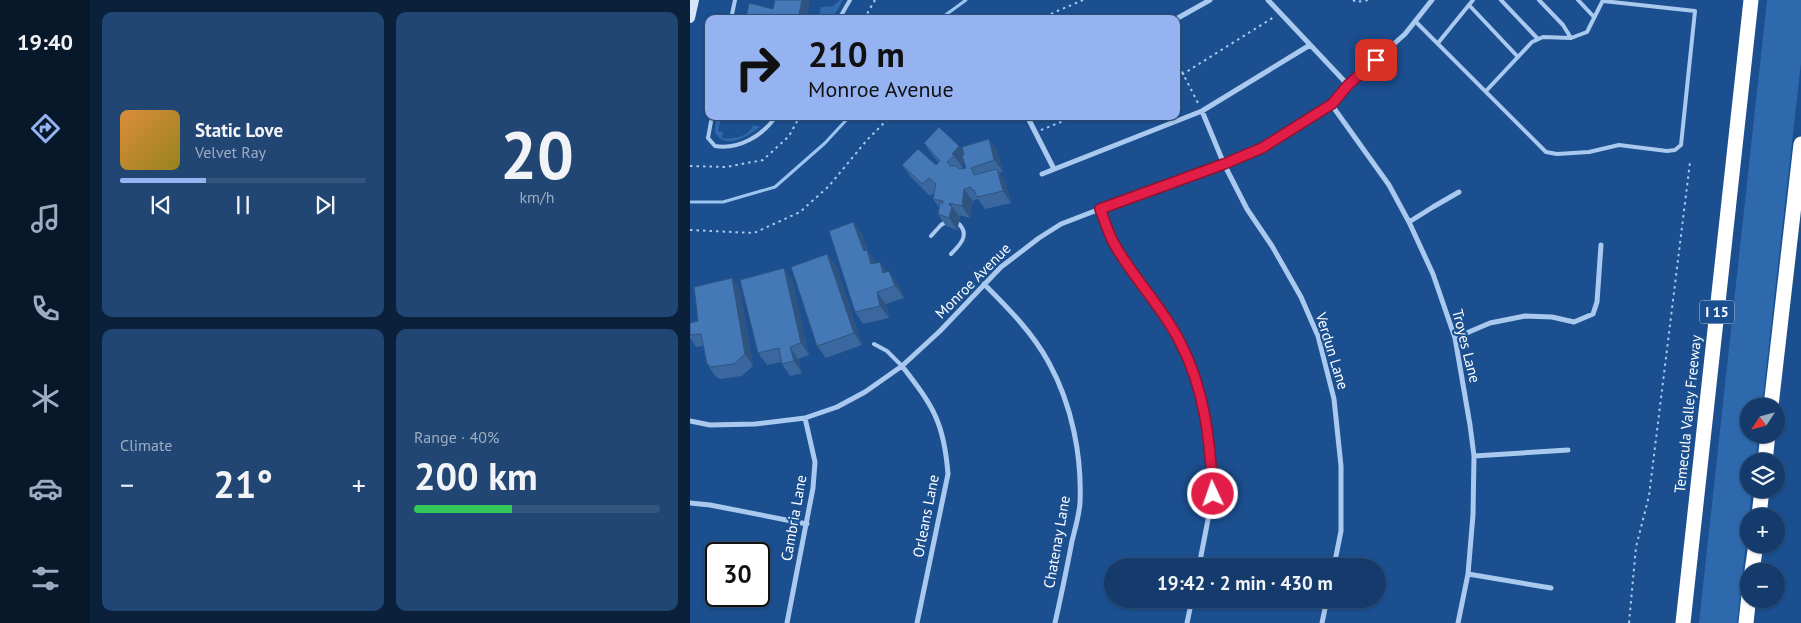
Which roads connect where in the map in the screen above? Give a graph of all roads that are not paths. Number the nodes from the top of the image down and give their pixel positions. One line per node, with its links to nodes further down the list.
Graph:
1 (694, 0): 18 (main road)
2 (735, 0): 14 (lane)
3 (850, 0): 15 (lane)
4 (1210, 0): 16 (street)
5 (1268, 0): 23 (street)
6 (1432, 0): 19 (street, Monroe Avenue)
7 (1473, 0): 13 (lane)
8 (1501, 0): 21 (lane)
9 (1539, 0): 20 (lane)
10 (1578, 0): 17 (lane)
11 (1603, 0): 17 (lane); 26 (lane)
12 (1751, 0): 70 (highway, Temecula Valley Freeway / I 15)
13 (1469, 5): 22 (lane); 24 (lane)
14 (732, 15)
15 (841, 15)
16 (1180, 17)
17 (1594, 17): 20 (lane)
18 (690, 18)
19 (1415, 21): 22 (lane); 25 (street, Monroe Avenue)
20 (1571, 38): 21 (lane)
21 (1538, 39): 24 (lane)
22 (1438, 43): 26 (lane)
23 (1310, 45): 25 (street); 28 (street)
24 (1518, 57): 26 (lane)
25 (1348, 85): 27 (street, Monroe Avenue)
26 (1486, 91)
27 (1332, 104): 35 (street, Monroe Avenue); 41 (street, Troyes Lane)
28 (1202, 111): 33 (street); 35 (street, Verdun Lane)
29 (711, 120): 30 (lane)
30 (773, 120)
31 (1029, 120): 36 (street)
32 (1179, 120): 36 (street)
33 (1180, 120)
34 (1801, 144): 50 (highway)
35 (1224, 164): 39 (street, Monroe Avenue); 58 (street, Verdun Lane)
36 (1054, 169): 37 (street)
37 (1042, 174)
38 (1460, 192): 41 (street)
39 (1100, 209): 46 (street, Monroe Avenue); 57 (street)
40 (947, 221): 43 (lane)
41 (1409, 222): 47 (street, Troyes Lane)
42 (959, 224): 45 (lane)
43 (932, 236)
44 (1601, 245): 47 (street)
45 (952, 254)
46 (984, 284): 49 (street, Monroe Avenue); 66 (street, Chatenay Lane)
47 (1455, 338): 54 (street, Troyes Lane)
48 (874, 344): 49 (lane)
49 (902, 366): 51 (street, Monroe Avenue); 65 (street, Orleans Lane)
50 (1772, 398)
51 (805, 418): 52 (street, Monroe Avenue); 56 (street, Cambria Lane)
52 (690, 421)
53 (1568, 450): 54 (street)
54 (1474, 456): 59 (street, Troyes Lane)
55 (690, 503): 56 (street)
56 (807, 524): 64 (street, Cambria Lane)
57 (1200, 558)
58 (1336, 558)
59 (1468, 574): 60 (street); 69 (street, Troyes Lane)
60 (1551, 588)
61 (1190, 608): 67 (street)
62 (1325, 608): 68 (street)
63 (1748, 608): 71 (highway)
64 (787, 623)
65 (917, 623)
66 (1055, 623)
67 (1187, 623)
68 (1322, 623)
69 (1458, 623)
70 (1682, 623)
71 (1746, 623)

